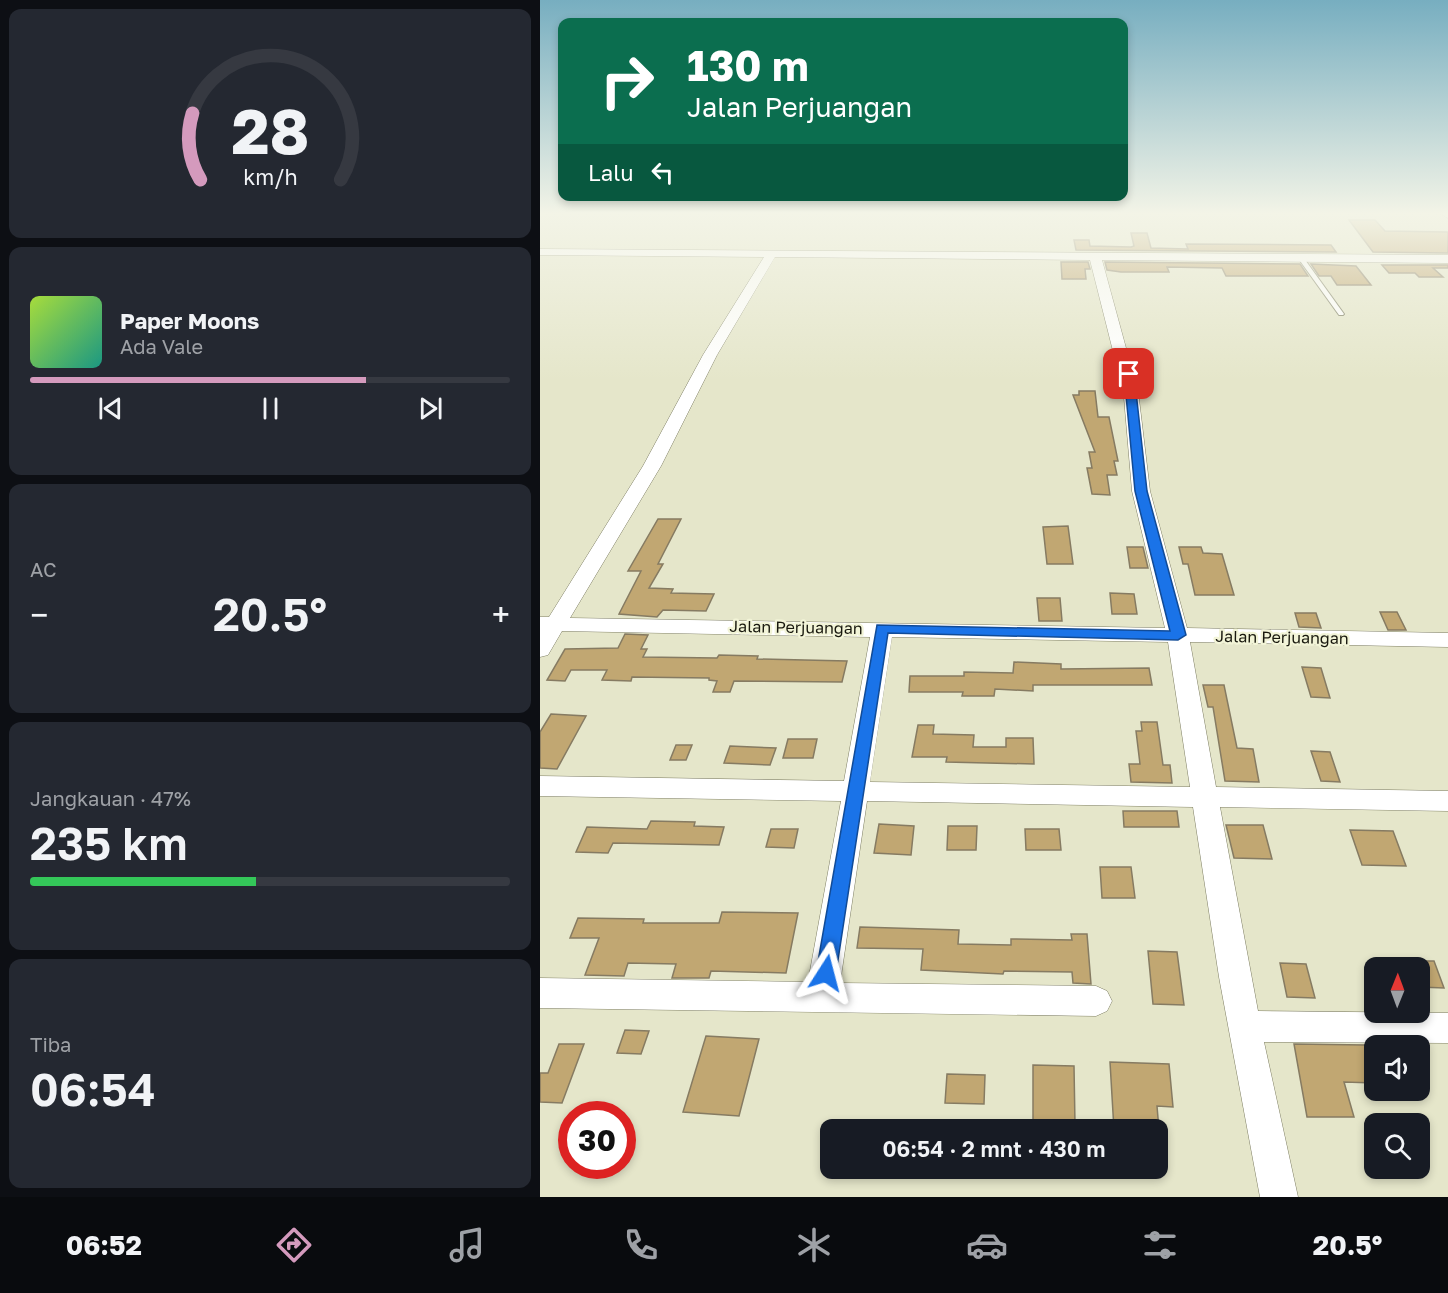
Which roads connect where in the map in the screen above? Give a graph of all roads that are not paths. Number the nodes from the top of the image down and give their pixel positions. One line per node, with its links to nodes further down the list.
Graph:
1 (762, 269): 5 (street)
2 (1099, 269): 7 (street)
3 (1309, 269): 4 (lane)
4 (1341, 314)
5 (548, 624): 6 (street, Jalan Perjuangan); 9 (street)
6 (882, 628): 7 (street, Jalan Perjuangan); 11 (street)
7 (1178, 635): 8 (street, Jalan Perjuangan); 12 (street)
8 (1448, 640)
9 (540, 650)
10 (540, 786): 11 (street)
11 (854, 792): 12 (street); 15 (street)
12 (1204, 796): 13 (street); 17 (street)
13 (1448, 801)
14 (540, 993): 15 (street)
15 (822, 996): 16 (street)
16 (1096, 1001)
17 (1245, 1026): 18 (street); 19 (street)
18 (1448, 1028)
19 (1280, 1197)

